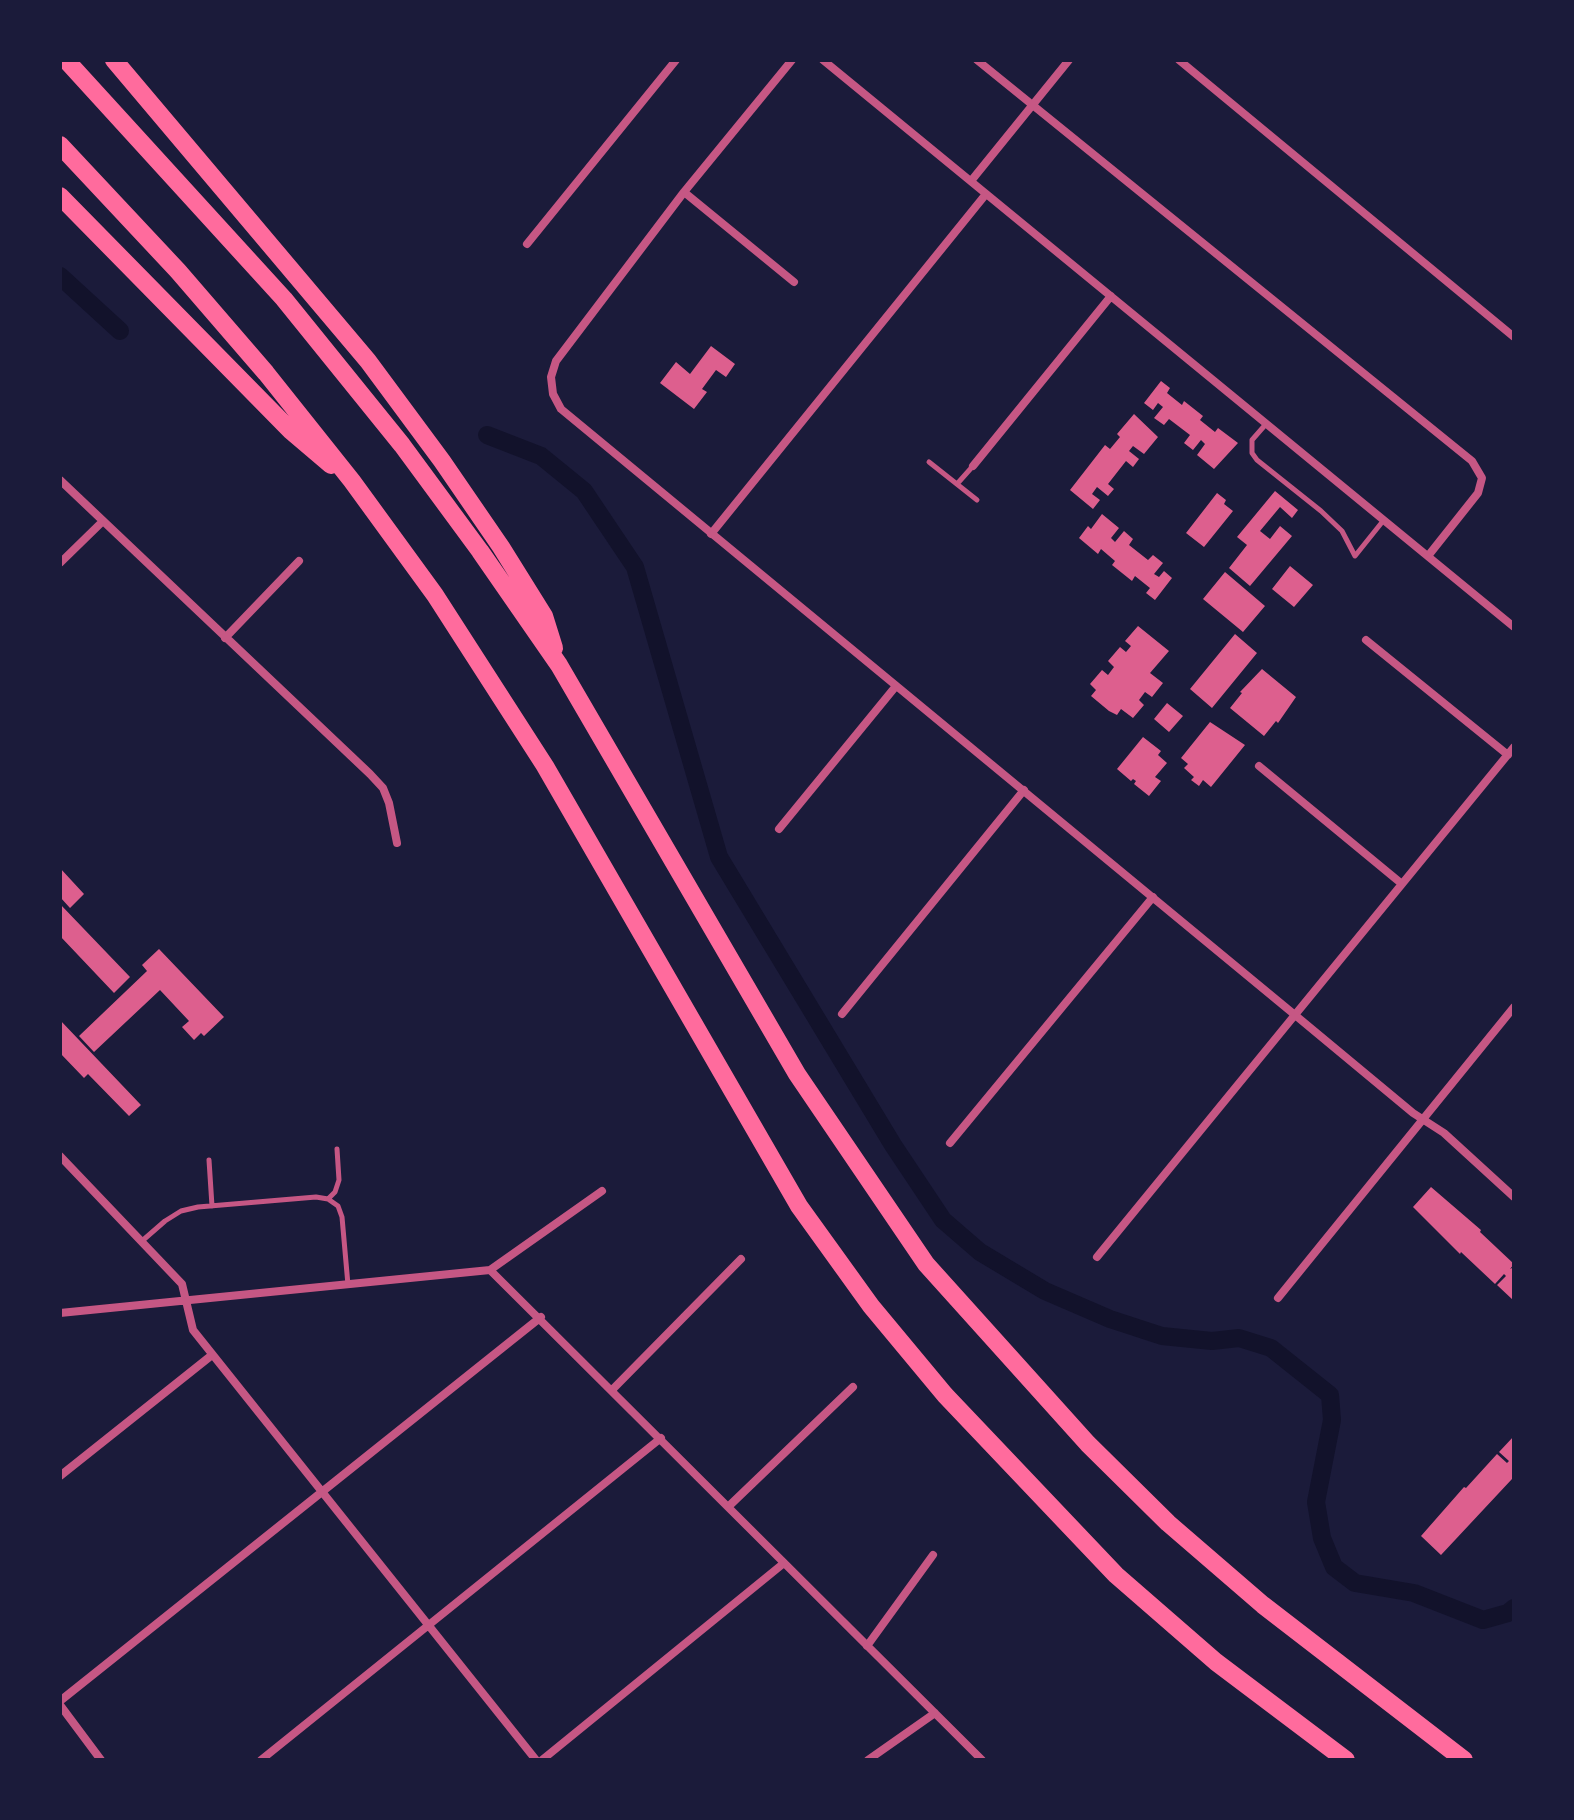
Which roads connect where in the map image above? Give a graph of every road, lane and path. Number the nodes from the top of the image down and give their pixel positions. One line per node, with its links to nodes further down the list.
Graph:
1 (66, 60): 35 (highway)
2 (114, 60): 35 (highway)
3 (676, 60): 15 (street)
4 (792, 60): 12 (street)
5 (823, 60): 11 (street)
6 (977, 60): 9 (street)
7 (1069, 60): 9 (street)
8 (1179, 60): 18 (street)
9 (1033, 105): 11 (street); 29 (street)
10 (60, 145): 23 (highway)
11 (971, 181): 13 (street)
12 (684, 192): 16 (street); 28 (street)
13 (986, 194): 17 (street); 28 (street)
14 (60, 196): 23 (highway)
15 (527, 244)
16 (794, 282)
17 (1111, 296): 19 (street); 21 (street)
18 (1514, 337)
19 (1266, 423): 26 (street); 26 (lane)
20 (929, 462): 24 (lane)
21 (973, 466): 24 (lane)
22 (60, 480): 27 (street)
23 (352, 481): 83 (highway)
24 (957, 484): 25 (lane)
25 (977, 500)
26 (1384, 520): 29 (street)
27 (102, 522): 31 (street); 33 (street)
28 (711, 534): 36 (street)
29 (1428, 556): 32 (street)
30 (299, 561): 33 (street)
31 (60, 563)
32 (1514, 627)
33 (225, 638): 41 (street)
34 (1366, 640): 37 (street)
35 (559, 665): 84 (highway)
36 (896, 686): 39 (street); 40 (street)
37 (1511, 751): 42 (street)
38 (1259, 766): 42 (street)
39 (1024, 790): 43 (street); 45 (street)
40 (779, 829)
41 (397, 843)
42 (1402, 884): 46 (street)
43 (1153, 897): 46 (street); 48 (street)
44 (1514, 1007): 47 (street)
45 (842, 1014)
46 (1295, 1015): 47 (street); 57 (street)
47 (1423, 1119): 53 (street); 61 (street)
48 (950, 1143)
49 (337, 1149): 54 (lane)
50 (60, 1156): 56 (street)
51 (209, 1160): 55 (lane)
52 (602, 1191): 59 (street)
53 (1514, 1197)
54 (328, 1199): 55 (lane); 60 (lane)
55 (212, 1206): 56 (lane)
56 (142, 1241): 62 (street)
57 (1097, 1257)
58 (741, 1259): 67 (street)
59 (490, 1270): 60 (street); 64 (street)
60 (348, 1285): 62 (street)
61 (1278, 1298)
62 (186, 1302): 63 (street); 65 (street)
63 (60, 1313)
64 (541, 1317): 67 (street); 70 (street)
65 (212, 1355): 69 (street); 70 (street)
66 (853, 1387): 71 (street)
67 (612, 1390): 68 (street)
68 (661, 1438): 71 (street); 74 (street)
69 (60, 1476)
70 (320, 1492): 74 (street); 76 (street)
71 (728, 1507): 73 (street)
72 (933, 1555): 75 (street)
73 (784, 1563): 75 (street); 80 (street)
74 (428, 1627): 79 (street); 80 (street)
75 (867, 1646): 77 (street)
76 (60, 1703): 78 (street)
77 (935, 1713): 81 (street); 82 (street)
78 (101, 1760)
79 (261, 1760)
80 (539, 1760)
81 (868, 1760)
82 (982, 1760)
83 (1346, 1760)
84 (1464, 1760)

